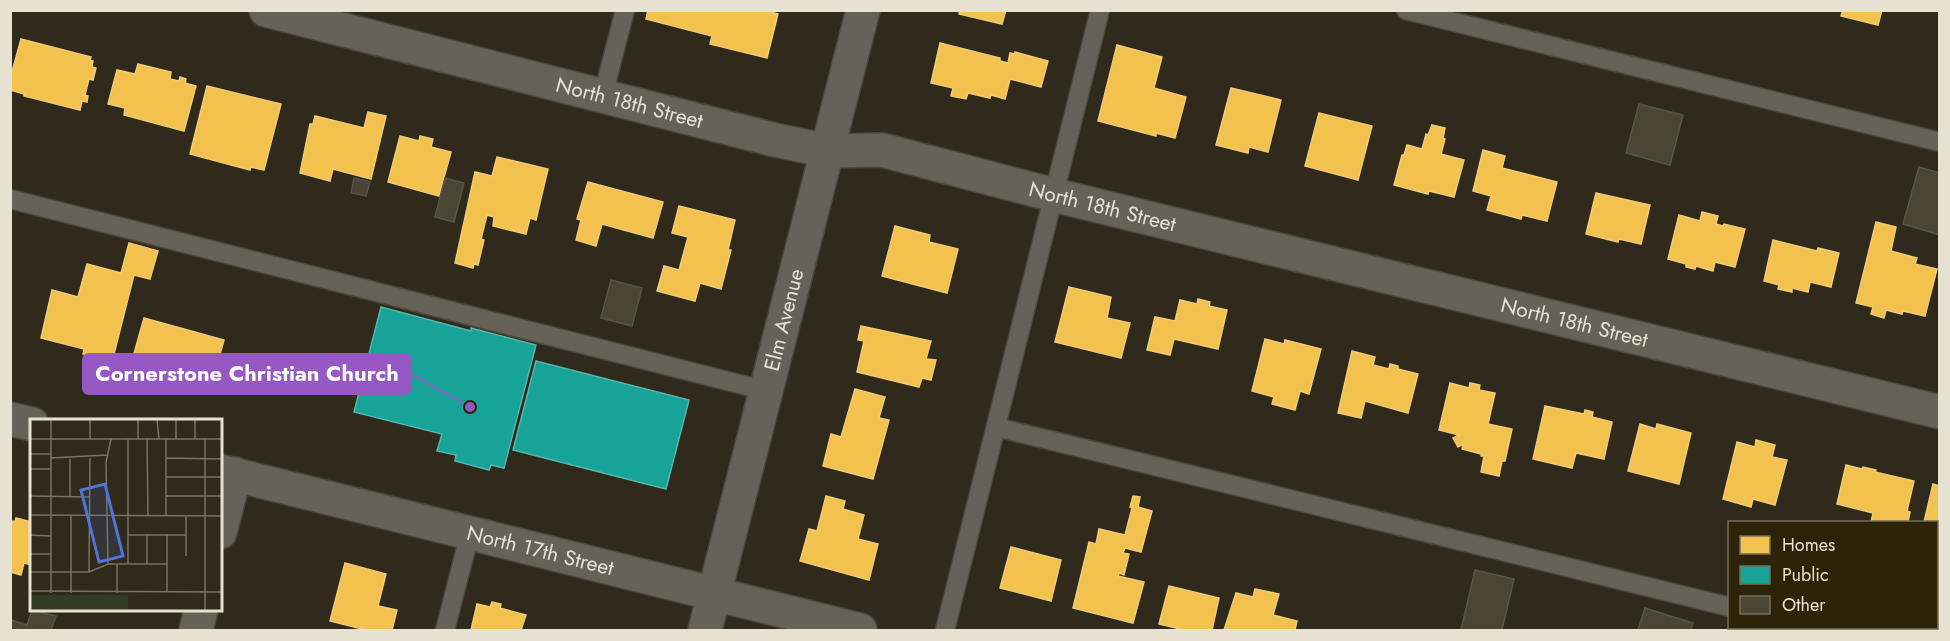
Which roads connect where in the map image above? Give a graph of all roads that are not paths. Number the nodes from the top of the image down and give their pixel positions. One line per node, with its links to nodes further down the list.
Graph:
1 (266, 10): 6 (street, North 18th Street)
2 (625, 10): 6 (lane)
3 (863, 10): 8 (street, Elm Avenue)
4 (1100, 10): 9 (lane)
5 (1406, 10): 7 (lane)
6 (603, 95): 8 (street, North 18th Street)
7 (1940, 142)
8 (828, 151): 9 (street, North 18th Street); 11 (street, Elm Avenue)
9 (1054, 195): 12 (street, North 18th Street); 15 (lane)
10 (10, 199): 11 (lane)
11 (767, 391): 19 (street, Elm Avenue)
12 (1940, 412)
13 (10, 419): 14 (street)
14 (30, 424)
15 (996, 427): 20 (lane); 26 (lane)
16 (228, 472): 17 (street); 18 (street, North 17th Street)
17 (222, 517)
18 (470, 533): 19 (street, North 17th Street); 23 (lane)
19 (715, 594): 24 (street, Elm Avenue); 25 (street, North 17th Street)
20 (1728, 606)
21 (201, 611): 22 (street)
22 (196, 630)
23 (445, 630)
24 (705, 630)
25 (860, 630)
26 (945, 630)

